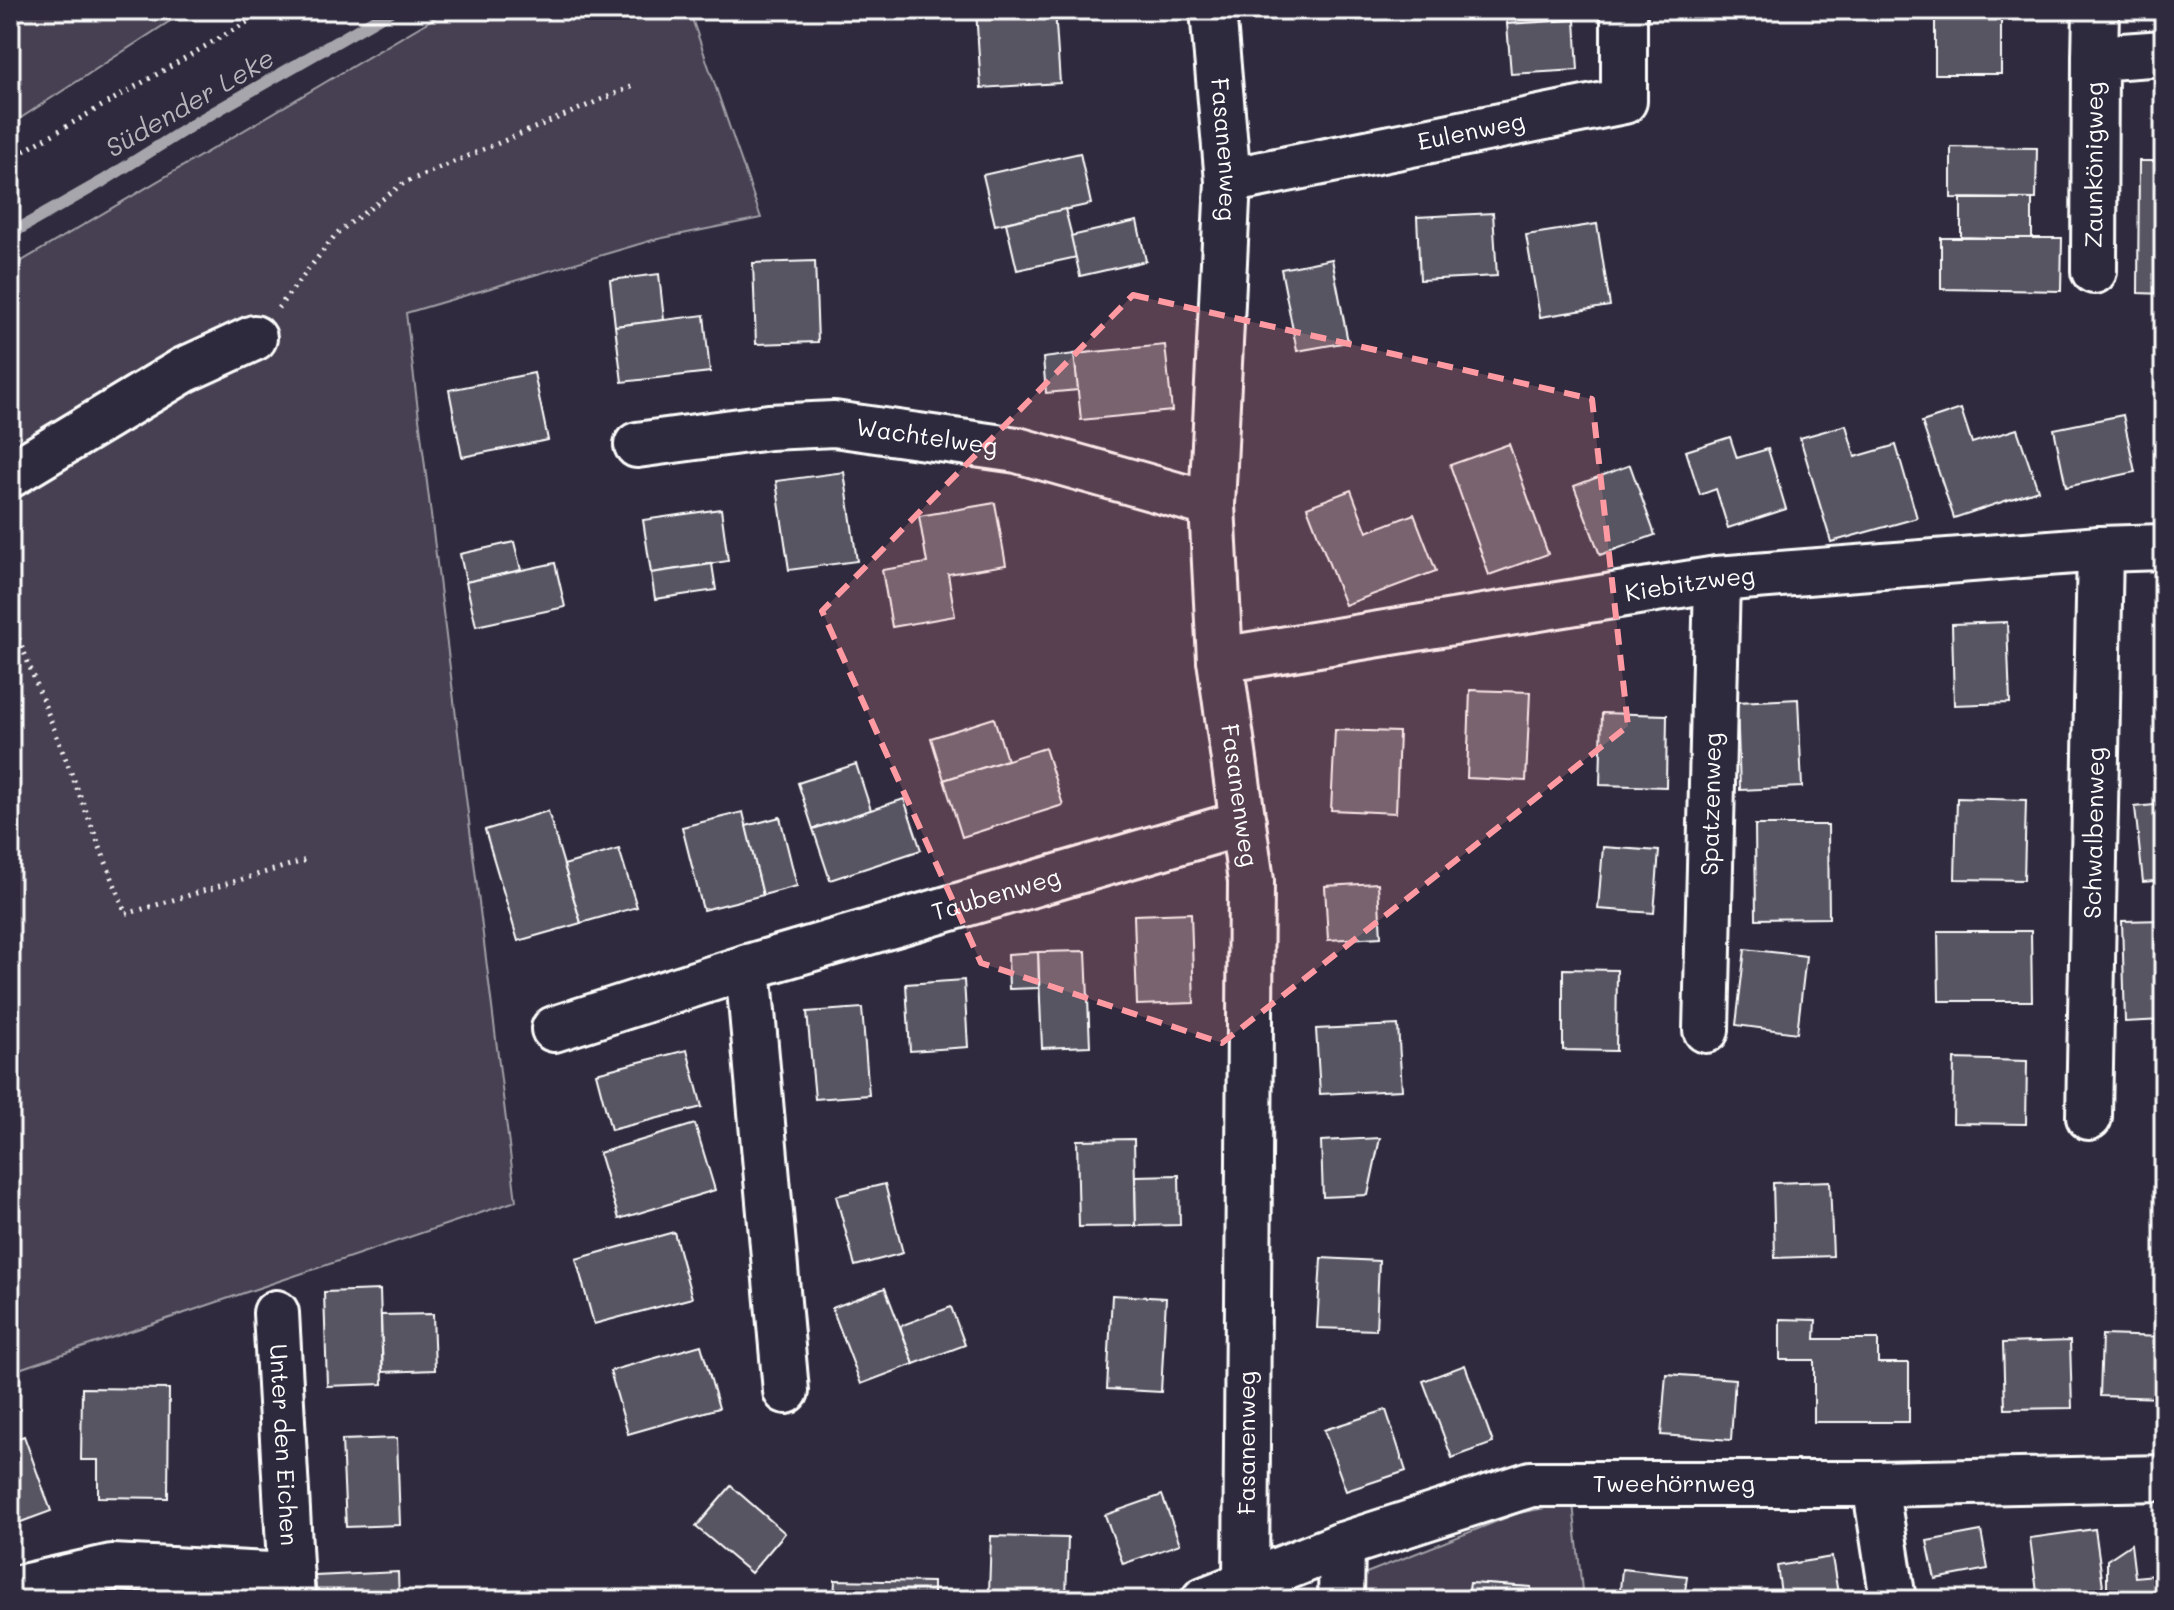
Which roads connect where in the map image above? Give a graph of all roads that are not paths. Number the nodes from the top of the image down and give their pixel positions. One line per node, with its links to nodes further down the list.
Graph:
1 (1213, 10): 6 (street, Fasanenweg)
2 (1624, 10): 6 (street, Eulenweg)
3 (2096, 10): 5 (street, Zaunkönigweg)
4 (2164, 53): 5 (street, Zaunkönigweg)
5 (2095, 58): 7 (street, Zaunkönigweg)
6 (1228, 181): 11 (street, Fasanenweg)
7 (2094, 271)
8 (254, 338): 10 (street)
9 (637, 445): 11 (street, Wachtelweg)
10 (10, 475)
11 (1212, 505): 15 (street, Fasanenweg)
12 (2164, 547): 13 (street, Kiebitzweg)
13 (2100, 549): 14 (street, Kiebitzweg); 20 (street, Schwalbenweg)
14 (1717, 579): 15 (street, Kiebitzweg); 19 (street, Spatzenweg)
15 (1220, 660): 16 (street, Fasanenweg)
16 (1243, 823): 17 (street, Taubenweg); 26 (street, Fasanenweg)
17 (748, 967): 18 (street, Taubenweg); 22 (street)
18 (554, 1029)
19 (1706, 1030)
20 (2089, 1117)
21 (276, 1313): 27 (street, Unter den Eichen)
22 (786, 1391)
23 (2164, 1478): 24 (street, Tweehörnweg)
24 (1875, 1484): 25 (street, Tweehörnweg); 31 (street)
25 (1342, 1545): 26 (street, Tweehörnweg); 30 (street)
26 (1246, 1583): 29 (street, Tweehörnweg)
27 (292, 1588): 28 (street, Unter den Eichen)
28 (10, 1590)
29 (1204, 1600)
30 (1341, 1600)
31 (1893, 1600)

